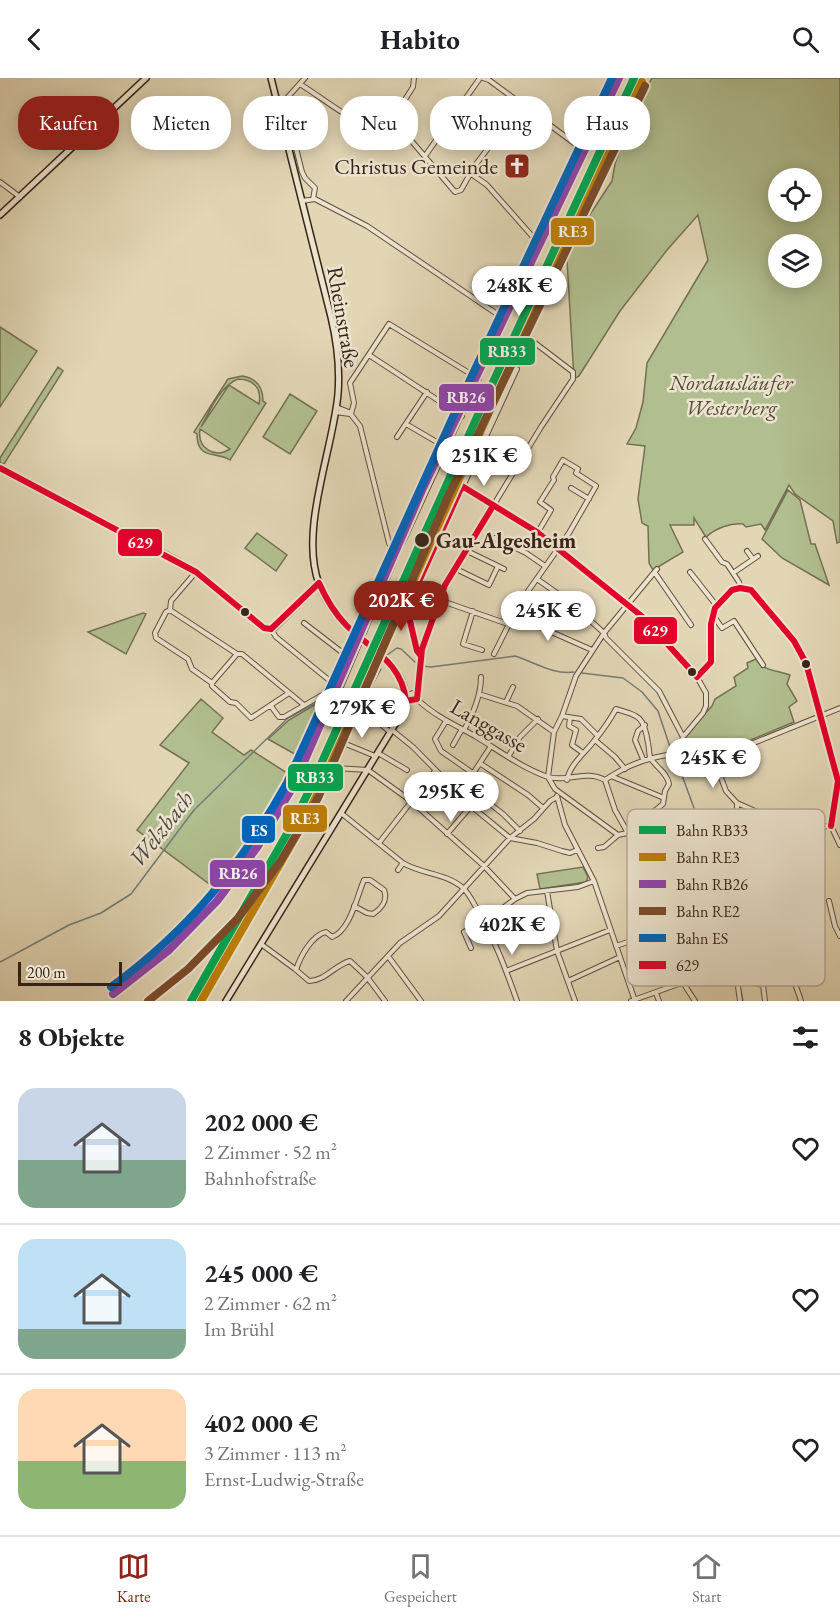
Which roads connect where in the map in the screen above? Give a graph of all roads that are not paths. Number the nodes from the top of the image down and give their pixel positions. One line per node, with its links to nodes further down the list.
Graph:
1 (146, 78): 16 (main road)
2 (271, 78): 18 (main road, Rheinstraße)
3 (305, 78): 6 (street)
4 (414, 78): 7 (street)
5 (482, 78): 8 (street); 13 (street)
6 (300, 84): 9 (street); 17 (street)
7 (408, 96)
8 (510, 96)
9 (340, 110)
10 (552, 127): 20 (street)
11 (418, 148): 13 (street)
12 (487, 150): 14 (street)
13 (425, 156): 14 (street)
14 (470, 173): 20 (street)
15 (0, 183): 16 (street)
16 (20, 197): 19 (main road)
17 (313, 199): 18 (street); 21 (street)
18 (302, 201): 27 (main road, Rheinstraße)
19 (0, 215)
20 (540, 245): 21 (street)
21 (506, 320): 25 (street)
22 (535, 342): 37 (street)
23 (369, 355): 25 (street); 26 (street); 28 (street)
24 (516, 369): 34 (street)
25 (478, 380): 29 (street)
26 (427, 392): 29 (street); 30 (street)
27 (336, 410): 28 (street); 55 (main road, Rheinstraße)
28 (351, 414): 42 (street)
29 (462, 416): 32 (street)
30 (406, 424): 31 (street); 32 (street)
31 (397, 437)
32 (447, 447): 42 (street)
33 (0, 468): 51 (main road)
34 (462, 486): 37 (street); 74 (street)
35 (571, 488): 36 (street)
36 (589, 499): 38 (street); 41 (street)
37 (493, 506): 38 (street); 43 (street)
38 (537, 532): 41 (street)
39 (495, 538): 48 (street)
40 (705, 539): 53 (street)
41 (557, 548): 48 (street); 60 (street)
42 (395, 549): 76 (street)
43 (465, 550): 47 (street); 49 (street)
44 (747, 551): 46 (street)
45 (758, 556): 46 (street)
46 (753, 560): 53 (street)
47 (498, 566): 49 (street); 50 (street)
48 (545, 566): 54 (street)
49 (454, 568): 59 (street)
50 (504, 569)
51 (196, 572): 62 (street); 69 (main road)
52 (690, 572): 61 (street)
53 (733, 573): 56 (street)
54 (537, 579): 64 (street); 70 (street)
55 (319, 583): 57 (main road, Rheinstraße); 58 (main road)
56 (740, 587): 61 (street); 93 (street)
57 (322, 591): 58 (main road); 86 (main road, Rheinstraße, bridge)
58 (307, 594): 69 (main road)
59 (439, 600): 63 (street); 74 (street)
60 (626, 604): 68 (street); 70 (street); 79 (street)
61 (716, 605): 65 (street)
62 (170, 610): 73 (street); 80 (street)
63 (473, 611): 67 (street); 71 (street)
64 (513, 615): 67 (street); 72 (street)
65 (711, 616): 77 (street); 79 (street)
66 (304, 623): 76 (street)
67 (508, 624): 75 (street)
68 (692, 625)
69 (271, 629): 82 (street)
70 (604, 633): 72 (street); 102 (street)
71 (482, 650)
72 (592, 650): 94 (street)
73 (237, 654): 80 (street); 84 (street)
74 (421, 654): 83 (street)
75 (494, 654)
76 (352, 660): 82 (street)
77 (763, 665)
78 (481, 677): 85 (street)
79 (697, 677): 102 (street)
80 (212, 683): 91 (street)
81 (513, 687): 89 (street)
82 (340, 689): 90 (street)
83 (419, 691): 86 (street); 87 (street)
84 (290, 693): 90 (street); 91 (street)
85 (479, 694): 89 (street); 99 (street)
86 (406, 698): 87 (street); 100 (main road)
87 (417, 699): 97 (street, Langgasse)
88 (353, 701): 100 (street)
89 (506, 702): 96 (street)
90 (304, 705): 91 (street)
91 (271, 706)
92 (840, 708): 93 (street)
93 (822, 715): 113 (street); 139 (street)
94 (562, 716): 95 (street); 101 (street)
95 (570, 718): 103 (street); 107 (street)
96 (538, 719): 101 (street); 110 (street)
97 (446, 721): 99 (street, Langgasse); 120 (street)
98 (645, 725): 103 (street); 111 (street); 112 (street)
99 (463, 729): 105 (street); 106 (street, Langgasse)
100 (391, 731): 109 (main road); 119 (street)
101 (554, 732): 122 (street)
102 (683, 737): 108 (street)
103 (596, 738): 107 (street); 116 (street)
104 (341, 742): 109 (street)
105 (453, 745)
106 (491, 746): 110 (street, Langgasse); 114 (street)
107 (583, 753): 123 (street)
108 (679, 753): 111 (street); 113 (street)
109 (376, 754): 117 (main road); 118 (street)
110 (508, 757): 122 (street, Langgasse)
111 (650, 758): 112 (street); 129 (street)
112 (643, 759): 116 (street)
113 (714, 759): 131 (street)
114 (481, 764): 120 (street); 133 (street)
115 (335, 768): 117 (street)
116 (625, 769): 121 (street)
117 (368, 770): 130 (street); 137 (main road)
118 (407, 771)
119 (435, 771): 127 (street); 130 (street)
120 (474, 774): 125 (street)
121 (610, 776): 124 (street); 129 (street)
122 (548, 777): 123 (street, Langgasse); 126 (street)
123 (567, 780): 124 (street, Langgasse)
124 (606, 780): 141 (street)
125 (466, 785): 127 (street); 140 (street)
126 (555, 789): 128 (street); 143 (street)
127 (459, 795): 132 (street)
128 (557, 797): 133 (street); 148 (street)
129 (664, 798): 134 (street)
130 (411, 801): 142 (street); 145 (street)
131 (737, 803): 135 (street); 136 (street)
132 (471, 806): 142 (street); 144 (street)
133 (543, 808): 140 (street)
134 (658, 809)
135 (736, 809)
136 (750, 809)
137 (341, 813): 145 (street); 162 (main road)
138 (825, 826): 139 (street)
139 (831, 826): 146 (street)
140 (520, 831): 144 (street)
141 (627, 833): 143 (street)
142 (447, 834): 150 (street)
143 (618, 835): 147 (street)
144 (510, 838): 148 (street); 150 (street)
145 (378, 843): 149 (street)
146 (840, 845)
147 (598, 848)
148 (577, 850): 152 (street)
149 (403, 863): 151 (street); 153 (street)
150 (483, 866): 153 (street); 155 (street)
151 (398, 870)
152 (594, 881): 154 (street); 159 (street)
153 (463, 888): 158 (street); 166 (street)
154 (547, 891): 155 (street); 165 (street)
155 (515, 899): 158 (street)
156 (830, 902): 160 (street)
157 (354, 906): 157 (street); 168 (street)
158 (484, 922): 164 (street); 169 (street)
159 (610, 930): 163 (street); 165 (street)
160 (840, 936)
161 (627, 942): 163 (street)
162 (261, 944): 168 (street); 180 (main road)
163 (616, 946): 167 (street)
164 (471, 948)
165 (557, 951): 169 (street); 172 (street)
166 (388, 956): 170 (street); 183 (street)
167 (620, 957): 171 (street); 172 (street)
168 (296, 970): 170 (street)
169 (506, 971): 184 (street)
170 (367, 977): 181 (street); 182 (street)
171 (627, 979)
172 (568, 981): 185 (street)
173 (629, 986): 186 (street)
174 (674, 986): 179 (street)
175 (687, 986): 188 (street)
176 (738, 986): 189 (street)
177 (763, 986): 190 (street)
178 (796, 986): 191 (street)
179 (656, 993): 186 (street); 187 (street)
180 (226, 1001)
181 (346, 1001)
182 (385, 1001)
183 (421, 1001)
184 (517, 1001)
185 (575, 1001)
186 (634, 1001)
187 (659, 1001)
188 (696, 1001)
189 (740, 1001)
190 (765, 1001)
191 (801, 1001)

